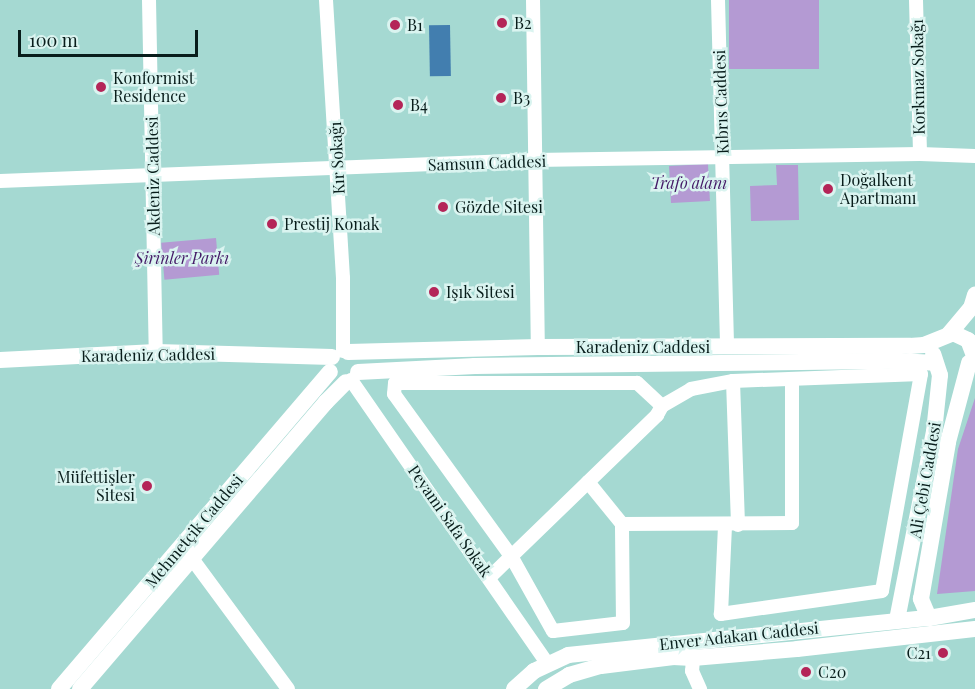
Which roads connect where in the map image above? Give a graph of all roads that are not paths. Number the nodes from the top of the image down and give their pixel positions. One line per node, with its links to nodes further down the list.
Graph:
1 (149, 0): 11 (street, Akdeniz Caddesi)
2 (326, 0): 10 (street, Kır Sokağı)
3 (533, 0): 9 (street)
4 (718, 0): 8 (street, Kıbrıs Caddesi)
5 (916, 0): 6 (street, Korkmaz Sokağı)
6 (920, 154): 7 (street, Samsun Caddesi); 8 (street, Samsun Caddesi)
7 (975, 156)
8 (723, 159): 9 (street, Samsun Caddesi); 16 (street, Kıbrıs Caddesi)
9 (534, 160): 10 (street, Samsun Caddesi); 15 (street)
10 (338, 169): 11 (street, Samsun Caddesi); 19 (street, Kır Sokağı)
11 (153, 176): 12 (street, Samsun Caddesi); 17 (street, Akdeniz Caddesi)
12 (0, 181)
13 (975, 295): 14 (main road)
14 (943, 337): 16 (main road, Karadeniz Caddesi); 18 (main road); 21 (main road, Ali Çebi Caddesi)
15 (538, 347): 16 (main road, Karadeniz Caddesi); 19 (main road, Karadeniz Caddesi)
16 (727, 347)
17 (156, 352): 19 (main road, Karadeniz Caddesi); 20 (main road, Karadeniz Caddesi)
18 (972, 354): 21 (main road); 33 (main road, Ali Çebi Caddesi)
19 (338, 358): 22 (main road); 22 (main road); 39 (main road, Mehmetçik Caddesi)
20 (0, 360)
21 (937, 365): 22 (main road, Karadeniz Caddesi); 34 (main road, Ali Çebi Caddesi)
22 (352, 378): 30 (main road, Mehmetçik Caddesi); 31 (street, Peyami Safa Sokak)
23 (792, 379): 24 (street); 28 (street); 28 (street)
24 (733, 381): 25 (street); 28 (street)
25 (662, 406): 26 (street); 29 (street)
26 (588, 482): 27 (street); 29 (street)
27 (622, 524): 28 (street); 29 (street)
28 (731, 525)
29 (511, 556): 31 (street)
30 (193, 560): 40 (main road, Mehmetçik Caddesi); 41 (street)
31 (490, 577): 37 (street, Peyami Safa Sokak)
32 (975, 610): 33 (main road, Enver Adakan Caddesi)
33 (929, 618): 34 (main road, Enver Adakan Caddesi)
34 (897, 620): 37 (main road, Enver Adakan Caddesi)
35 (975, 629): 36 (main road, Enver Adakan Caddesi)
36 (693, 658): 38 (main road, Enver Adakan Caddesi); 43 (street)
37 (547, 663): 38 (main road); 42 (main road, Enver Adakan Caddesi)
38 (552, 685)
39 (59, 689)
40 (80, 689)
41 (288, 689)
42 (514, 689)
43 (700, 689)

